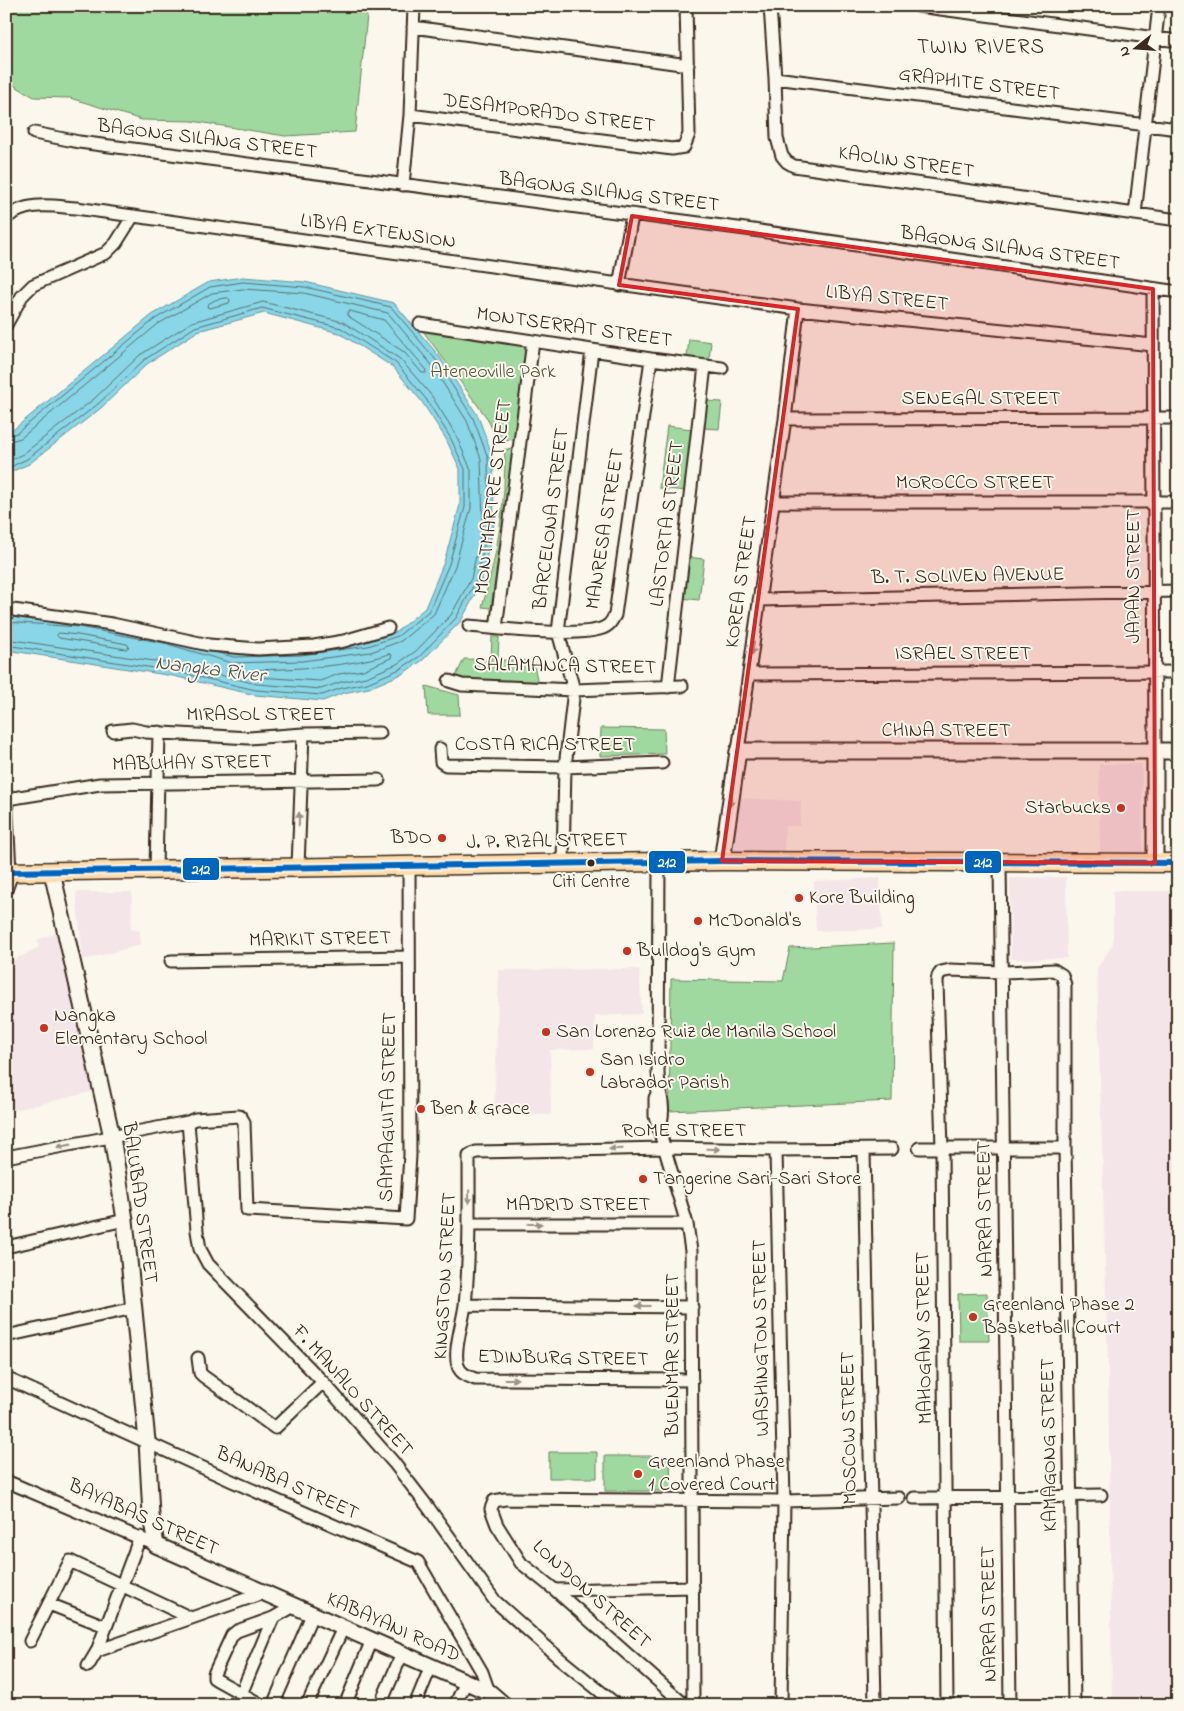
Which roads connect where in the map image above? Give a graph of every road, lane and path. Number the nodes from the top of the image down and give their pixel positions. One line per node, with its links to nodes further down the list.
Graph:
1 (414, 6): 6 (street)
2 (686, 6): 9 (street)
3 (770, 6): 10 (street, KAOLIN STREET)
4 (918, 6): 7 (street)
5 (1159, 6): 7 (street)
6 (413, 27): 9 (street); 11 (street)
7 (1156, 38): 8 (street); 12 (street)
8 (1178, 41)
9 (688, 65): 11 (street, DESAMPORADO STREET)
10 (775, 78): 12 (street, GRAPHITE STREET); 16 (street, KAOLIN STREET)
11 (410, 115): 15 (street)
12 (1146, 124): 13 (street, GRAPHITE STREET); 16 (street)
13 (1178, 129)
14 (34, 133): 15 (street, BAGONG SILANG STREET)
15 (403, 185): 18 (street, BAGONG SILANG STREET)
16 (1135, 214): 20 (street, KAOLIN STREET)
17 (133, 216): 19 (street, LIBYA EXTENSION); 21 (street, LIBYA EXTENSION); 26 (street)
18 (632, 216): 21 (street); 22 (street, BAGONG SILANG STREET)
19 (6, 218)
20 (1178, 220)
21 (618, 285): 24 (street, LIBYA STREET)
22 (1153, 289): 23 (street, BAGONG SILANG STREET); 28 (street, JAPAN STREET)
23 (1178, 292)
24 (798, 309): 28 (street, LIBYA STREET); 35 (street, KOREA STREET)
25 (420, 324): 27 (street, MONTSERRAT STREET)
26 (6, 325)
27 (533, 342): 29 (street, MONTSERRAT STREET); 45 (street, MONTMARTRE STREET)
28 (1153, 345): 33 (street, JAPAN STREET)
29 (592, 350): 30 (street, MONTSERRAT STREET); 46 (street, BARCELONA STREET)
30 (651, 359): 31 (street, MONTSERRAT STREET); 46 (street, MANRESA STREET)
31 (705, 366): 32 (street, MONTSERRAT STREET); 52 (street, LASTORTA STREET)
32 (722, 368)
33 (1153, 418): 34 (street, SENEGAL STREET); 35 (street, SENEGAL STREET); 37 (street, JAPAN STREET)
34 (1178, 418)
35 (785, 419): 36 (street, KOREA STREET)
36 (773, 502): 37 (street, MOROCCO STREET); 41 (street, KOREA STREET)
37 (1154, 502): 38 (street, MOROCCO STREET); 40 (street, JAPAN STREET)
38 (1178, 502)
39 (1178, 591): 40 (street, B. T. SOLIVEN AVENUE)
40 (1154, 592): 41 (street, B. T. SOLIVEN AVENUE); 47 (street, JAPAN STREET)
41 (760, 600): 49 (street, KOREA STREET, one-way to 49)
42 (6, 609): 44 (street)
43 (469, 626): 45 (street, MANRESA STREET)
44 (388, 628)
45 (496, 628): 46 (street, MANRESA STREET)
46 (558, 632): 53 (street, BARCELONA STREET)
47 (1154, 672): 48 (street, ISRAEL STREET); 49 (street, ISRAEL STREET); 60 (street, JAPAN STREET)
48 (1178, 672)
49 (749, 674): 59 (street, KOREA STREET)
50 (449, 681): 53 (street, SALAMANCA STREET)
51 (682, 686): 52 (street, SALAMANCA STREET)
52 (668, 687): 53 (street, SALAMANCA STREET)
53 (574, 690): 63 (street)
54 (113, 731): 55 (street, MIRASOL STREET)
55 (159, 732): 57 (street, MIRASOL STREET); 65 (street)
56 (380, 733): 57 (street, MIRASOL STREET)
57 (303, 734): 66 (street)
58 (440, 749): 63 (street, COSTA RICA STREET)
59 (738, 751): 60 (street, CHINA STREET); 68 (street, KOREA STREET, one-way to 68)
60 (1155, 751): 61 (street, CHINA STREET); 72 (street, JAPAN STREET)
61 (1178, 751)
62 (662, 763): 63 (street, COSTA RICA STREET)
63 (565, 767): 71 (street)
64 (379, 780): 66 (street, MABUHAY STREET)
65 (158, 782): 66 (street, MABUHAY STREET); 67 (street, MABUHAY STREET); 76 (street)
66 (300, 782): 75 (street, one-way to 66)
67 (7, 796): 77 (street)
68 (722, 860): 69 (main road, J. P. RIZAL STREET); 70 (main road, J. P. RIZAL STREET)
69 (659, 862): 71 (main road, J. P. RIZAL STREET); 85 (street, BUENMAR STREET)
70 (1000, 862): 72 (main road, J. P. RIZAL STREET); 82 (street, NARRA STREET)
71 (563, 863): 74 (main road, J. P. RIZAL STREET)
72 (1155, 863): 73 (main road, J. P. RIZAL STREET)
73 (1178, 863)
74 (409, 866): 75 (main road, J. P. RIZAL STREET); 80 (street, MARIKIT STREET)
75 (298, 868): 76 (main road, J. P. RIZAL STREET)
76 (156, 870): 78 (main road, J. P. RIZAL STREET)
77 (8, 872): 78 (main road, J. P. RIZAL STREET); 79 (street)
78 (52, 872): 84 (street, BALUBAD STREET)
79 (6, 890)
80 (409, 957): 81 (street, MARIKIT STREET); 83 (street, SAMPAGUITA STREET)
81 (171, 961)
82 (1002, 972): 87 (street, KAMAGONG STREET); 89 (street, MAHOGANY STREET); 92 (street, NARRA STREET)
83 (188, 1122): 84 (street); 107 (street, F. MANALO STREET)
84 (112, 1138): 94 (street, one-way to 94); 95 (street, BALUBAD STREET)
85 (664, 1148): 90 (street, ROME STREET, one-way to 90); 93 (street, ROME STREET, one-way to 93); 97 (street, BUENMAR STREET)
86 (919, 1148): 89 (street)
87 (1065, 1148): 92 (street); 112 (street, KAMAGONG STREET)
88 (892, 1149): 91 (street, ROME STREET)
89 (942, 1149): 92 (street); 115 (street, MAHOGANY STREET)
90 (776, 1150): 91 (street, ROME STREET); 118 (street, WASHINGTON STREET)
91 (864, 1150): 117 (street, MOSCOW STREET)
92 (1004, 1150): 111 (street, NARRA STREET)
93 (476, 1152): 96 (street, KINGSTON STREET, one-way to 96)
94 (6, 1157)
95 (124, 1220): 98 (street); 101 (street, BALUBAD STREET)
96 (469, 1224): 97 (street, MADRID STREET, one-way to 97); 99 (street, KINGSTON STREET)
97 (687, 1224): 100 (street, BUENMAR STREET)
98 (6, 1247)
99 (465, 1305): 100 (street, one-way to 99); 104 (street, KINGSTON STREET)
100 (692, 1307): 106 (street, BUENMAR STREET)
101 (134, 1308): 102 (street); 108 (street, BALUBAD STREET)
102 (6, 1336)
103 (198, 1358): 107 (street)
104 (463, 1374): 106 (street, EDINBURG STREET, one-way to 106)
105 (6, 1378): 108 (street, BANABA STREET)
106 (692, 1380): 116 (street, BUENMAR STREET)
107 (323, 1382): 148 (street, F. MANALO STREET)
108 (147, 1441): 120 (street, BALUBAD STREET); 140 (street, BANABA STREET)
109 (6, 1481): 119 (street, BAYABAS STREET)
110 (1101, 1495): 112 (street)
111 (1008, 1496): 112 (street); 115 (street); 154 (street, NARRA STREET)
112 (1070, 1496): 155 (street, KAMAGONG STREET)
113 (899, 1498): 117 (street)
114 (914, 1498): 115 (street)
115 (946, 1498): 153 (street, MAHOGANY STREET)
116 (692, 1500): 118 (street); 122 (street, BUENMAR STREET); 123 (street, LONDON STREET)
117 (870, 1500): 118 (street); 152 (street, MOSCOW STREET)
118 (784, 1501): 151 (street, WASHINGTON STREET)
119 (140, 1537): 120 (street, BAYABAS STREET); 121 (street)
120 (156, 1545): 124 (street, BAYABAS STREET)
121 (122, 1585): 125 (street); 128 (street); 130 (street)
122 (693, 1587): 123 (street); 150 (street, BUENMAR STREET)
123 (555, 1590): 149 (street, LONDON STREET)
124 (263, 1593): 126 (street, KABAYANI ROAD); 128 (street)
125 (49, 1604): 130 (street); 133 (street)
126 (294, 1606): 127 (street, KABAYANI ROAD); 129 (street)
127 (312, 1614): 131 (street, KABAYANI ROAD); 142 (street)
128 (191, 1618): 134 (street)
129 (272, 1618): 139 (street); 139 (street)
130 (105, 1626): 134 (street)
131 (343, 1628): 132 (street, KABAYANI ROAD); 143 (street)
132 (372, 1640): 135 (street, KABAYANI ROAD); 144 (street)
133 (30, 1641)
134 (96, 1651): 136 (street)
135 (402, 1654): 137 (street, KABAYANI ROAD); 145 (street)
136 (88, 1666)
137 (431, 1666): 138 (street, KABAYANI ROAD); 146 (street)
138 (466, 1682): 140 (street, KABAYANI ROAD); 147 (street)
139 (241, 1694): 141 (street)
140 (495, 1699)
141 (262, 1705)
142 (273, 1705)
143 (307, 1705)
144 (345, 1705)
145 (380, 1705)
146 (415, 1705)
147 (455, 1705)
148 (618, 1705)
149 (685, 1705)
150 (693, 1705)
151 (781, 1705)
152 (874, 1705)
153 (947, 1705)
154 (1010, 1705)
155 (1074, 1705)

